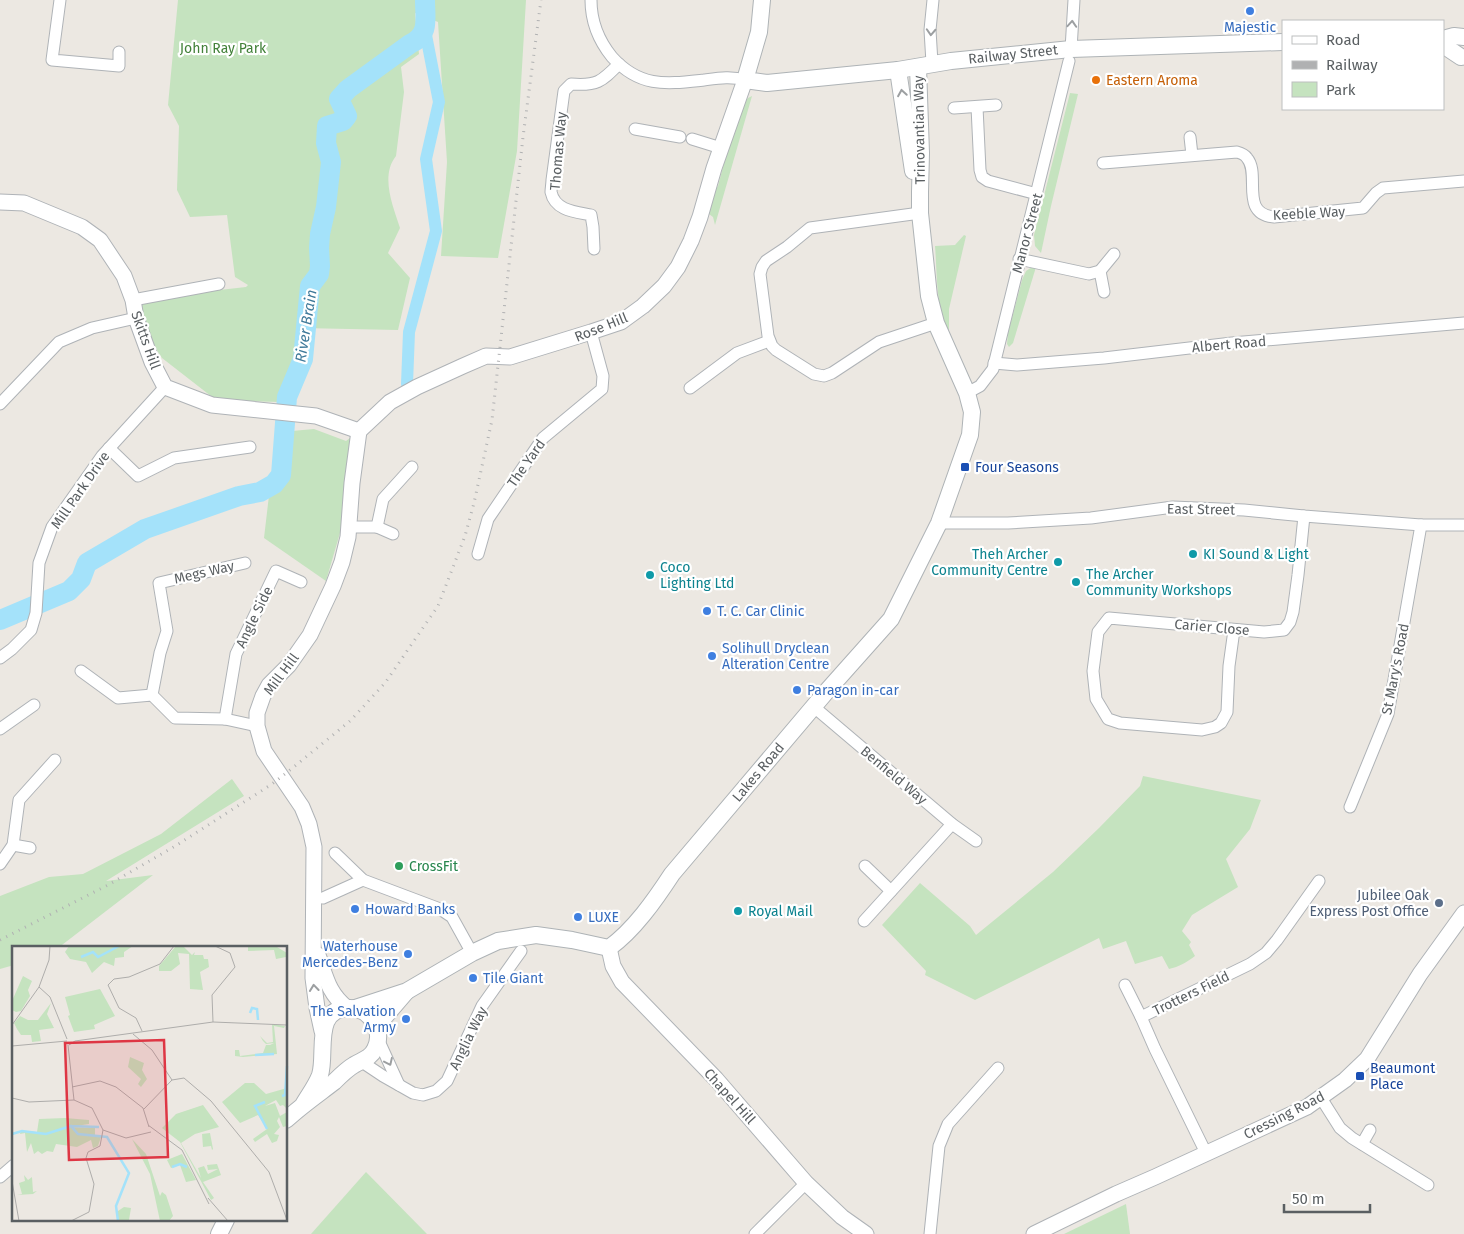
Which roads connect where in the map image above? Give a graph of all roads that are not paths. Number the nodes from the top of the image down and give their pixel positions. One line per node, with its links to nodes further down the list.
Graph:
1 (60, 0): 10 (street)
2 (591, 0): 13 (street)
3 (762, 0): 16 (main road)
4 (934, 0): 14 (street, one-way to 14)
5 (1074, 0): 11 (street, Manor Street, one-way to 5)
6 (1464, 37): 7 (main road)
7 (1444, 39)
8 (1282, 42): 11 (main road, Railway Street)
9 (1444, 46): 12 (main road)
10 (119, 52)
11 (1070, 55): 14 (main road, Railway Street); 27 (street, Manor Street)
12 (1463, 56)
13 (619, 64): 16 (street); 30 (street, Thomas Way)
14 (925, 65): 15 (main road, Railway Street); 26 (main road, Trinovantian Way)
15 (898, 70): 16 (main road, Railway Street); 26 (main road, Trinovantian Way, one-way to 15)
16 (746, 80): 22 (street, Rose Hill)
17 (996, 105): 18 (street)
18 (977, 107): 19 (street); 27 (street)
19 (954, 108)
20 (635, 130): 22 (street)
21 (1190, 137): 23 (street)
22 (721, 148): 40 (street, Rose Hill)
23 (1192, 155): 24 (street, Keeble Way); 25 (street, Keeble Way)
24 (1103, 163)
25 (1464, 181)
26 (920, 192): 29 (main road, Trinovantian Way)
27 (1037, 194): 32 (street, Manor Street)
28 (0, 202): 36 (street, Skitts Hill)
29 (920, 213): 38 (main road, Trinovantian Way); 41 (street)
30 (594, 249)
31 (1114, 254): 33 (street)
32 (1019, 259): 33 (street); 42 (street, Manor Street)
33 (1100, 272): 35 (street)
34 (219, 284): 36 (street)
35 (1104, 292)
36 (133, 300): 37 (street, Skitts Hill)
37 (136, 318): 43 (street, Skitts Hill); 46 (street)
38 (936, 323): 41 (street); 45 (main road, Trinovantian Way)
39 (1464, 323): 42 (street, Albert Road)
40 (592, 332): 47 (street, Rose Hill); 58 (street, The Yard)
41 (769, 341): 44 (street)
42 (994, 363): 45 (street, Manor Street)
43 (166, 387): 47 (street, Skitts Hill); 49 (street, Mill Park Drive)
44 (690, 388)
45 (967, 393): 52 (main road, Lakes Road)
46 (0, 404)
47 (359, 431): 55 (street, Mill Hill)
48 (250, 447): 49 (street)
49 (109, 448): 62 (street, Mill Park Drive)
50 (412, 467): 56 (street)
51 (1304, 516): 52 (street, East Street); 53 (street, East Street); 61 (street, Carier Close)
52 (939, 523): 66 (main road, Lakes Road)
53 (1421, 525): 54 (street, East Street); 71 (street, St Mary's Road)
54 (1464, 525)
55 (348, 527): 56 (street); 68 (street, Mill Hill)
56 (377, 527): 57 (street)
57 (393, 534)
58 (478, 554)
59 (245, 562): 64 (street, Megs Way)
60 (301, 582): 67 (street, Angle Side)
61 (1234, 630): 61 (street, Carier Close)
62 (0, 658)
63 (80, 672): 64 (street)
64 (152, 695): 67 (street)
65 (34, 705): 69 (street)
66 (814, 707): 72 (street, Benfield Way); 86 (main road, Lakes Road)
67 (225, 719): 68 (street)
68 (257, 726): 85 (street, Mill Hill)
69 (0, 729)
70 (54, 760): 74 (street)
71 (1350, 807)
72 (952, 824): 73 (street, Benfield Way); 81 (street)
73 (976, 842)
74 (13, 845): 75 (street); 77 (street)
75 (30, 848)
76 (335, 854): 79 (street)
77 (0, 864)
78 (865, 866): 81 (street)
79 (363, 880): 82 (street); 88 (street)
80 (1319, 881): 92 (street, Trotters Field)
81 (891, 891): 84 (street)
82 (323, 898)
83 (1464, 913): 98 (street, Cressing Road)
84 (864, 921)
85 (315, 944): 91 (street, Mill Hill); 94 (street, Mill Hill, one-way to 85)
86 (609, 948): 88 (main road); 106 (street, Chapel Hill)
87 (521, 951): 97 (street, Anglia Way)
88 (472, 953): 90 (main road)
89 (1125, 985): 92 (street)
90 (407, 991): 91 (main road); 93 (main road)
91 (351, 1008): 93 (main road); 94 (main road)
92 (1141, 1017): 103 (street, Trotters Field)
93 (377, 1033): 95 (main road); 97 (street, one-way to 97)
94 (323, 1038): 95 (main road); 99 (main road)
95 (359, 1063): 97 (street, Anglia Way); 99 (main road)
96 (998, 1068): 112 (street)
97 (399, 1086)
98 (1321, 1098): 102 (street); 103 (street, Cressing Road)
99 (303, 1105): 100 (main road)
100 (288, 1118)
101 (1370, 1130): 102 (street)
102 (1362, 1144): 107 (street)
103 (1206, 1153): 113 (street, Cressing Road)
104 (12, 1167): 105 (street)
105 (0, 1176)
106 (806, 1183): 110 (street); 111 (street, Chapel Hill)
107 (1428, 1185)
108 (225, 1222): 109 (main road)
109 (219, 1234)
110 (755, 1234)
111 (866, 1234)
112 (930, 1234)
113 (1034, 1234)

